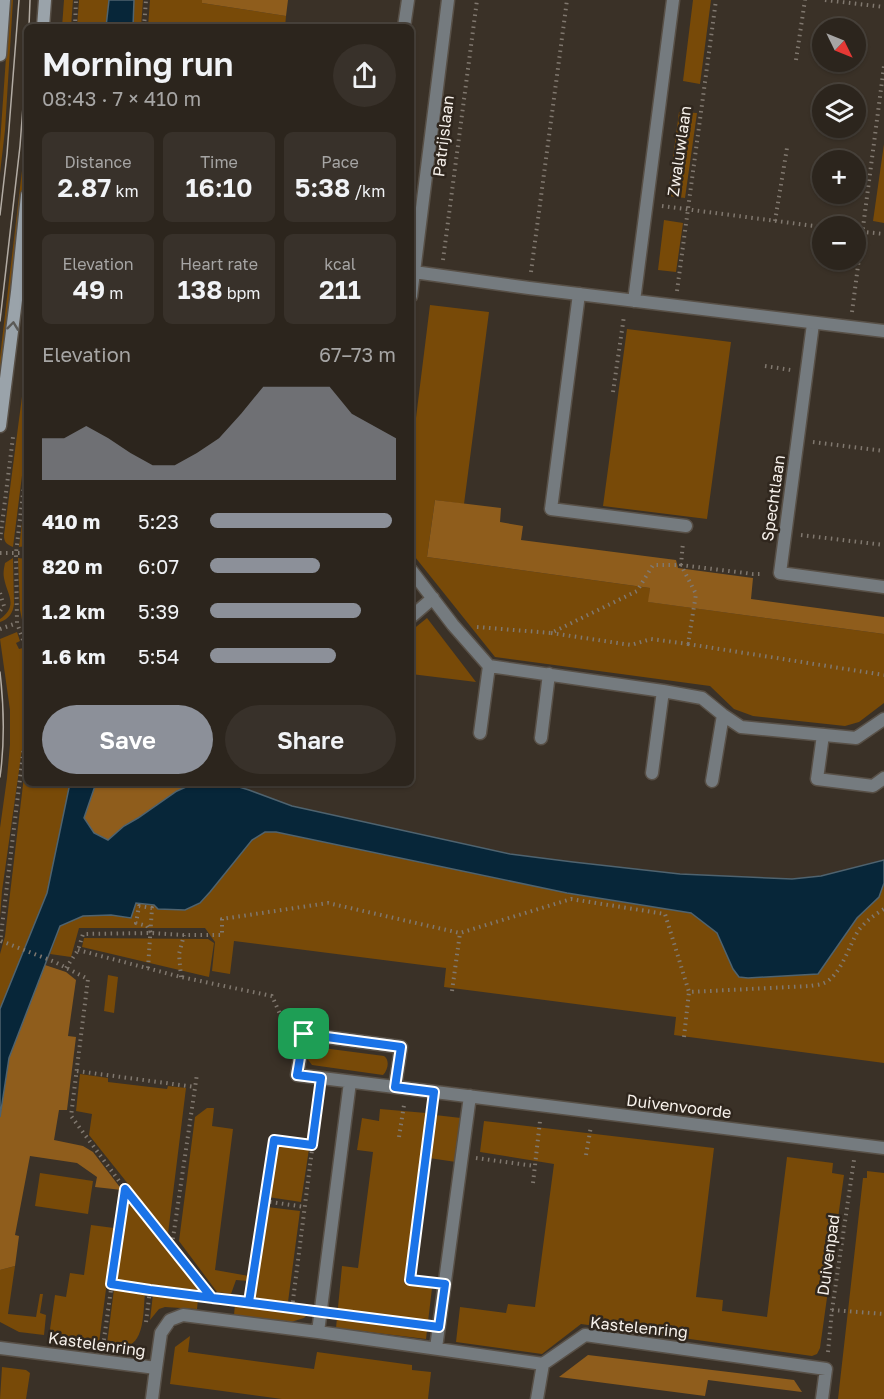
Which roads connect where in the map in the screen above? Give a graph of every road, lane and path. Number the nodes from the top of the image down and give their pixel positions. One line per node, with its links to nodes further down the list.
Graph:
1 (4, 0): 18 (main road)
2 (45, 0): 14 (main road)
3 (76, 0): 15 (path)
4 (146, 0): 16 (path)
5 (408, 0): 17 (street)
6 (448, 0): 23 (street, Patrijslaan)
7 (477, 0): 34 (path, Patrijslaan)
8 (567, 0): 35 (path)
9 (674, 0): 24 (street, Zwaluwlaan)
10 (716, 0): 25 (path, Zwaluwlaan)
11 (805, 0): 19 (path)
12 (825, 0): 13 (path)
13 (884, 7)
14 (43, 24)
15 (75, 24)
16 (144, 24)
17 (404, 24)
18 (0, 55)
19 (796, 60)
20 (884, 66): 26 (path)
21 (787, 148): 27 (path)
22 (414, 188): 23 (street, Patrijslaan)
23 (423, 192): 33 (street, Patrijslaan)
24 (647, 204): 25 (path); 37 (street, Zwaluwlaan)
25 (688, 210): 27 (path); 38 (path, Zwaluwlaan)
26 (864, 216)
27 (775, 221): 29 (path)
28 (24, 224): 45 (main road, one-way to 28)
29 (812, 226)
30 (866, 232): 31 (path)
31 (884, 234)
32 (857, 270): 40 (path)
33 (414, 272): 34 (street)
34 (441, 276): 35 (street)
35 (529, 288): 36 (street)
36 (579, 294): 37 (street); 49 (street)
37 (630, 300): 38 (street); 44 (path)
38 (674, 306): 39 (street)
39 (813, 324): 40 (street); 43 (street, Spechtlaan)
40 (850, 328): 41 (street)
41 (884, 331)
42 (765, 366): 43 (path)
43 (807, 372): 46 (street, Spechtlaan)
44 (613, 392)
45 (0, 426)
46 (798, 440): 47 (path); 50 (street, Spechtlaan)
47 (884, 451)
48 (24, 485): 53 (path)
49 (686, 526)
50 (785, 534): 51 (path); 56 (street, Spechtlaan)
51 (884, 545)
52 (0, 553): 53 (path)
53 (16, 553): 54 (path); 63 (path)
54 (24, 553)
55 (681, 565): 56 (path); 66 (path); 68 (path)
56 (780, 573): 58 (street)
57 (414, 574): 60 (street)
58 (884, 587)
59 (0, 593): 61 (path)
60 (433, 598): 62 (street); 64 (street)
61 (0, 611)
62 (414, 614)
63 (17, 623): 65 (path); 67 (path)
64 (453, 625): 66 (path); 69 (street)
65 (0, 629)
66 (551, 633): 68 (path)
67 (24, 643)
68 (688, 644): 71 (path)
69 (489, 666): 70 (street); 75 (street)
70 (549, 675): 72 (street); 77 (street)
71 (884, 675)
72 (663, 691): 73 (street); 79 (street)
73 (723, 715): 76 (street); 81 (street)
74 (884, 719): 76 (street)
75 (480, 733)
76 (823, 735): 80 (street)
77 (540, 738)
78 (24, 746): 86 (path)
79 (652, 773)
80 (884, 778)
81 (712, 781)
82 (884, 909): 92 (path)
83 (151, 933): 83 (path); 85 (path); 87 (path); 89 (path)
84 (460, 933): 85 (path); 91 (path); 92 (path)
85 (184, 935): 90 (path)
86 (0, 942): 88 (path)
87 (78, 950): 88 (path); 89 (path)
88 (66, 968): 95 (path)
89 (148, 968): 90 (path)
90 (181, 977): 93 (path)
91 (452, 991)
92 (689, 992): 94 (path)
93 (304, 1034): 97 (street, Duivenvoorde); 100 (street)
94 (684, 1037)
95 (76, 1071): 99 (path); 113 (path)
96 (197, 1074): 99 (path)
97 (321, 1078): 98 (street, Duivenvoorde); 106 (path)
98 (350, 1082): 100 (street, Duivenvoorde); 123 (street)
99 (195, 1087): 116 (path)
100 (401, 1088): 101 (street, Duivenvoorde); 105 (path)
101 (434, 1092): 102 (street, Duivenvoorde); 118 (path)
102 (470, 1096): 103 (street, Duivenvoorde); 110 (street)
103 (542, 1105): 104 (street, Duivenvoorde); 111 (path)
104 (593, 1112): 107 (street, Duivenvoorde); 109 (path)
105 (399, 1137)
106 (312, 1145): 114 (path); 115 (path)
107 (856, 1145): 108 (street, Duivenvoorde); 122 (path, Duivenpad)
108 (884, 1148)
109 (586, 1155)
110 (462, 1156): 111 (path); 118 (street)
111 (535, 1166): 112 (path)
112 (532, 1183)
113 (125, 1189): 116 (path); 117 (path)
114 (264, 1201): 115 (path); 120 (path)
115 (305, 1207): 121 (path)
116 (172, 1245): 119 (path)
117 (111, 1284): 119 (path); 129 (path)
118 (445, 1284): 125 (street)
119 (212, 1298): 120 (path)
120 (249, 1302): 121 (path)
121 (292, 1308): 123 (path)
122 (832, 1310): 124 (path); 132 (path, Duivenpad)
123 (321, 1312): 125 (path); 126 (street)
124 (884, 1314)
125 (439, 1327): 128 (street)
126 (318, 1332): 128 (street, Kastelenring); 131 (street, Kastelenring)
127 (0, 1348): 129 (street, Kastelenring)
128 (436, 1348): 130 (street, Kastelenring)
129 (101, 1361): 131 (street, Kastelenring)
130 (543, 1364): 132 (street, Kastelenring); 134 (street)
131 (156, 1368): 133 (street)
132 (826, 1369): 135 (street)
133 (152, 1399)
134 (537, 1399)
135 (822, 1399)

